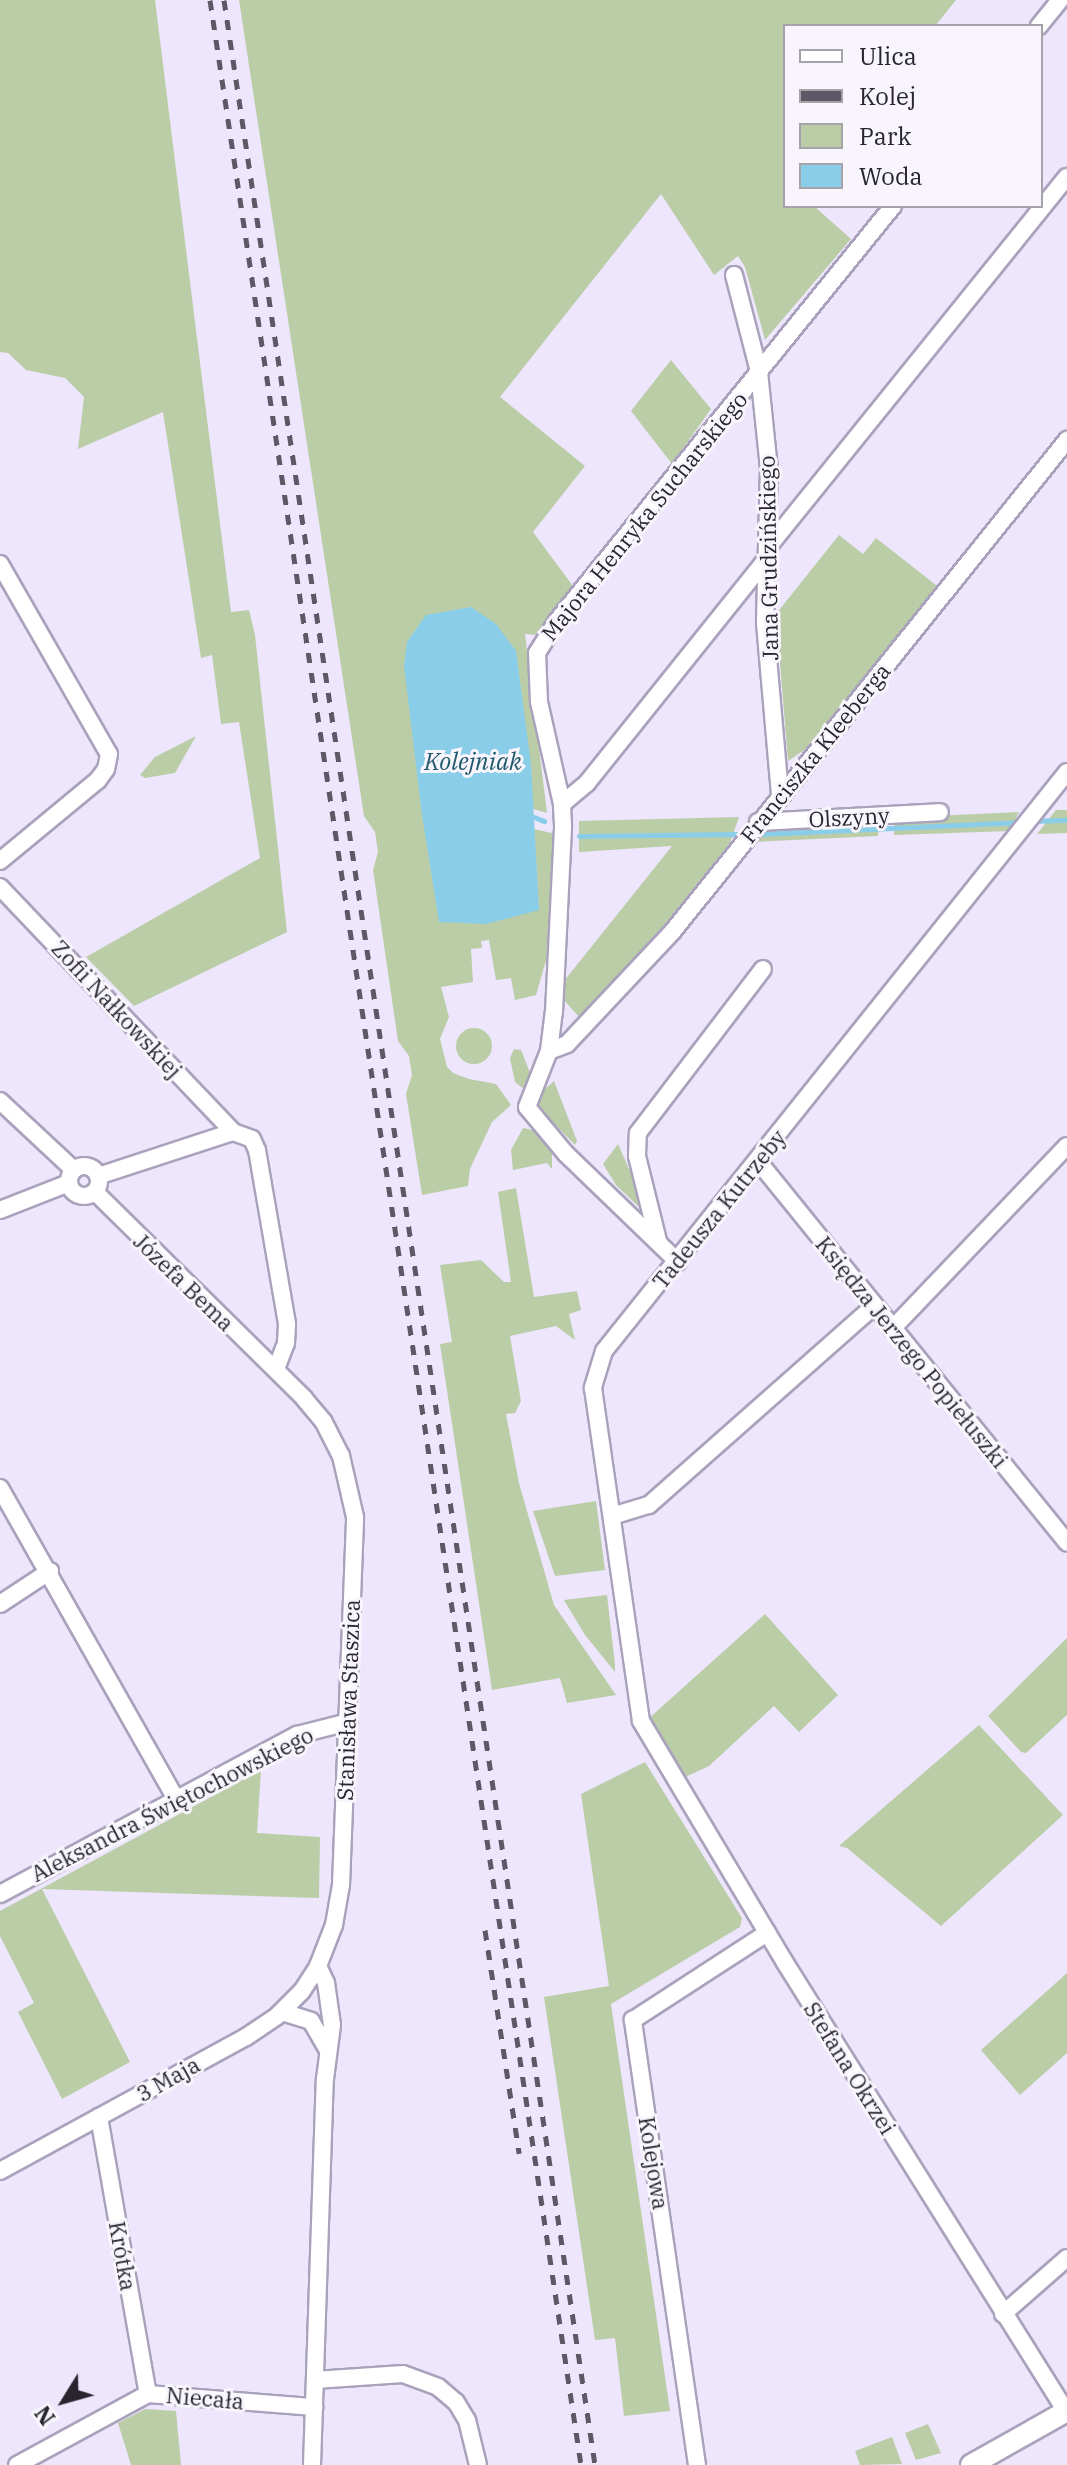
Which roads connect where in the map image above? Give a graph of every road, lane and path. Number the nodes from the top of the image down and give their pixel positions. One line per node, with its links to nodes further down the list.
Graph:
1 (1060, 0): 2 (street)
2 (1041, 24)
3 (1067, 177): 4 (street)
4 (1043, 207)
5 (891, 208): 8 (street, Majora Henryka Sucharskiego)
6 (1042, 208): 10 (street)
7 (734, 275): 8 (street, Jana Grudzińskiego)
8 (759, 372): 10 (street, Jana Grudzińskiego); 14 (street, Majora Henryka Sucharskiego)
9 (1067, 440): 13 (street, Franciszka Kleeberga)
10 (768, 552): 13 (street, Jana Grudzińskiego); 14 (street)
11 (0, 564): 17 (street)
12 (1067, 772): 24 (street, Tadeusza Kutrzeby)
13 (780, 796): 16 (street, Franciszka Kleeberga)
14 (562, 804): 20 (street, Majora Henryka Sucharskiego)
15 (940, 812): 16 (street, Olszyny)
16 (758, 822): 20 (street, Franciszka Kleeberga)
17 (0, 861)
18 (0, 887): 22 (street, Zofii Nałkowskiej)
19 (763, 969): 28 (street)
20 (549, 1051): 28 (street, Majora Henryka Sucharskiego)
21 (0, 1101): 25 (street)
22 (233, 1132): 26 (street); 32 (street, Zofii Nałkowskiej)
23 (1067, 1146): 31 (street)
24 (758, 1161): 29 (street, Tadeusza Kutrzeby); 30 (street, Księdza Jerzego Popiełuszki)
25 (71, 1177): 26 (street); 26 (street); 27 (street)
26 (97, 1184): 32 (street, Józefa Bema)
27 (0, 1210)
28 (658, 1242): 29 (street)
29 (678, 1262): 34 (street, Tadeusza Kutrzeby)
30 (874, 1306): 31 (street, Księdza Jerzego Popiełuszki); 34 (street)
31 (892, 1329): 35 (street, Księdza Jerzego Popiełuszki)
32 (276, 1369): 39 (street, Stanisława Staszica)
33 (0, 1488): 36 (street)
34 (612, 1516): 38 (street, Tadeusza Kutrzeby)
35 (1064, 1532)
36 (50, 1571): 37 (street); 40 (street)
37 (0, 1604)
38 (641, 1721): 42 (street, Stefana Okrzei)
39 (348, 1722): 40 (street, Aleksandra Świętochowskiego); 43 (street, Stanisława Staszica)
40 (176, 1799): 41 (street, Aleksandra Świętochowskiego)
41 (0, 1894)
42 (767, 1933): 49 (street, Stefana Okrzei); 57 (street, Kolejowa)
43 (318, 1966): 44 (street, 3 Maja); 45 (street)
44 (282, 2012): 45 (street); 46 (street, 3 Maja)
45 (328, 2050): 50 (street)
46 (99, 2117): 47 (street, 3 Maja); 51 (street, Krótka)
47 (0, 2171)
48 (1067, 2258): 49 (street)
49 (1003, 2314): 53 (street, Stefana Okrzei)
50 (315, 2380): 52 (street); 56 (street)
51 (148, 2394): 52 (street, Niecała); 54 (street, Niecała)
52 (314, 2407): 55 (street)
53 (1067, 2412): 58 (street)
54 (17, 2465)
55 (312, 2465)
56 (478, 2465)
57 (697, 2465)
58 (971, 2465)

